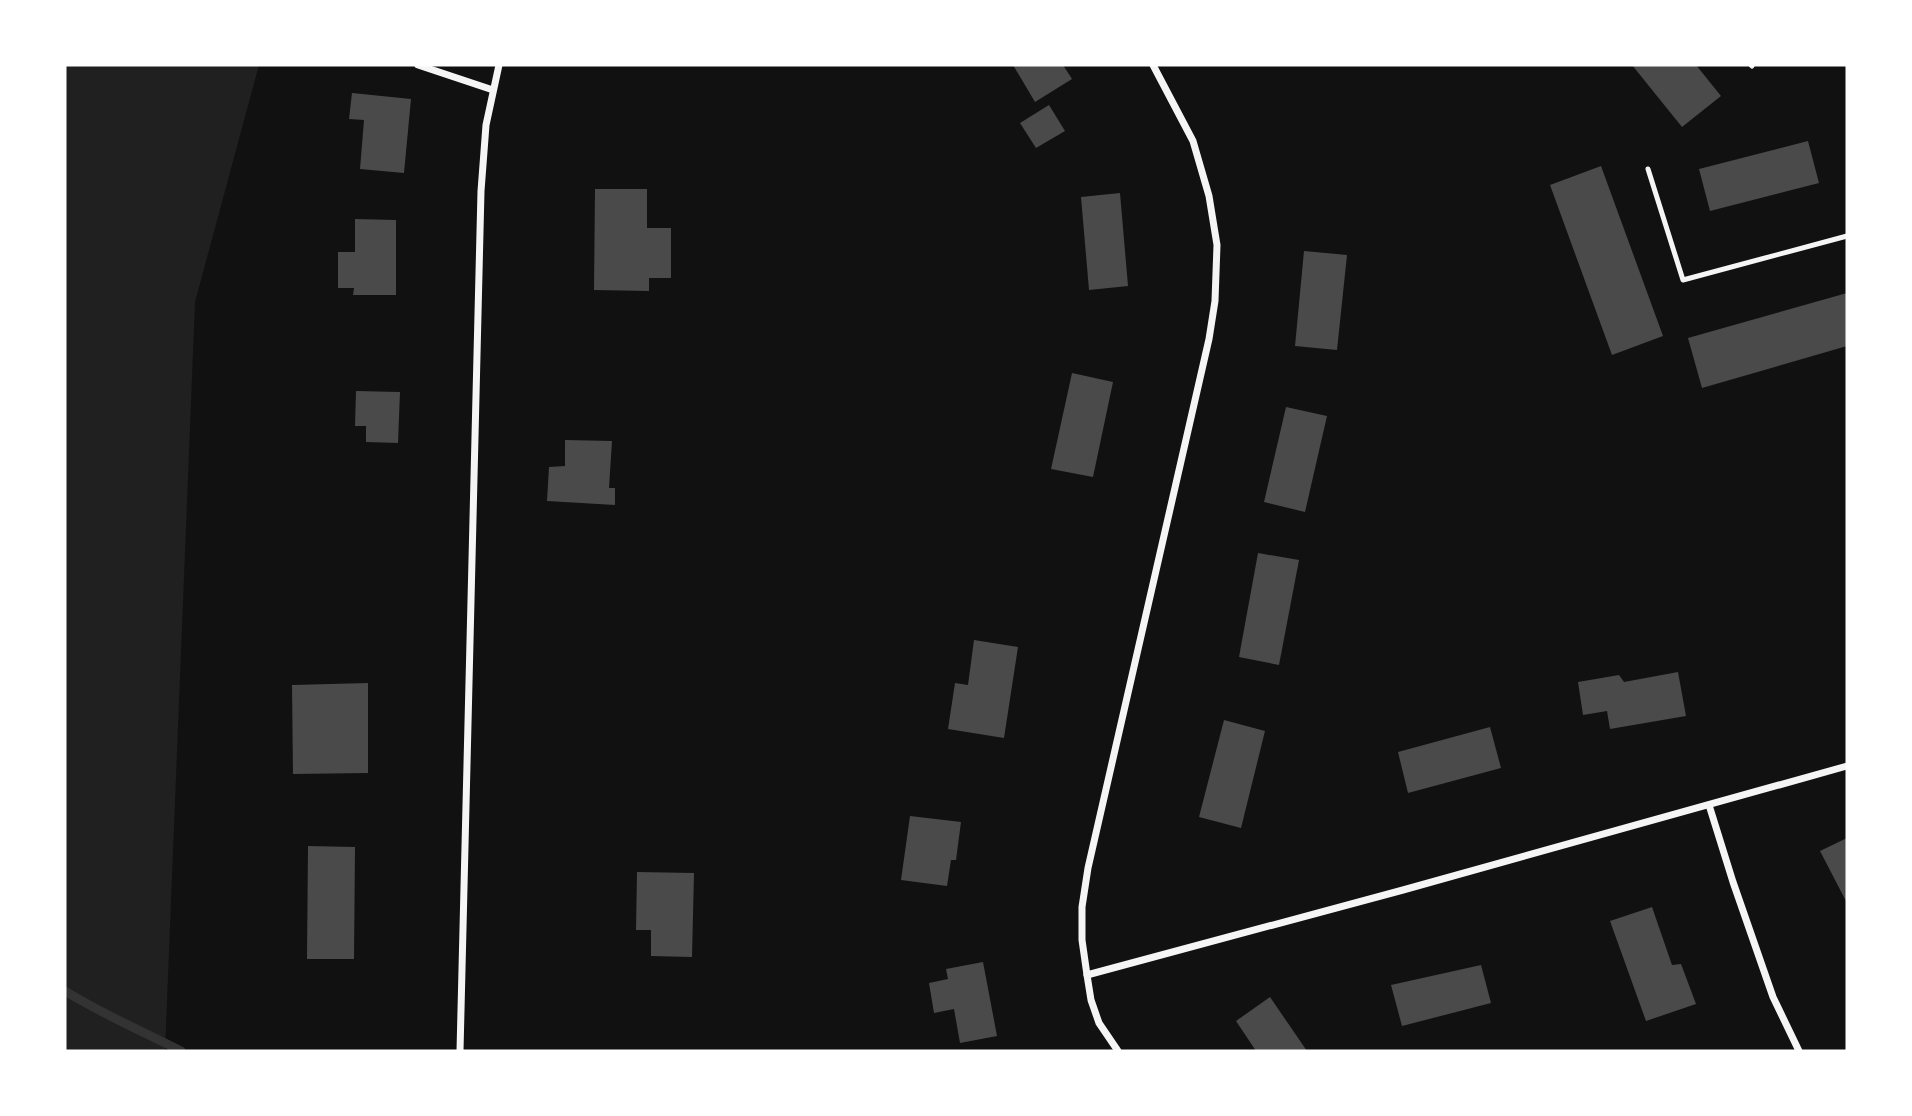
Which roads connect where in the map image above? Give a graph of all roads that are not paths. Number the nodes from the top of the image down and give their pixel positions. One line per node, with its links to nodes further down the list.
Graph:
1 (418, 65): 4 (street)
2 (499, 65): 4 (street)
3 (1153, 65): 9 (street)
4 (493, 90): 10 (street)
5 (1648, 169): 6 (lane)
6 (1847, 236)
7 (1847, 766): 8 (street)
8 (1709, 804): 9 (street); 12 (street)
9 (1087, 975): 11 (street)
10 (460, 1051)
11 (1118, 1051)
12 (1799, 1051)

